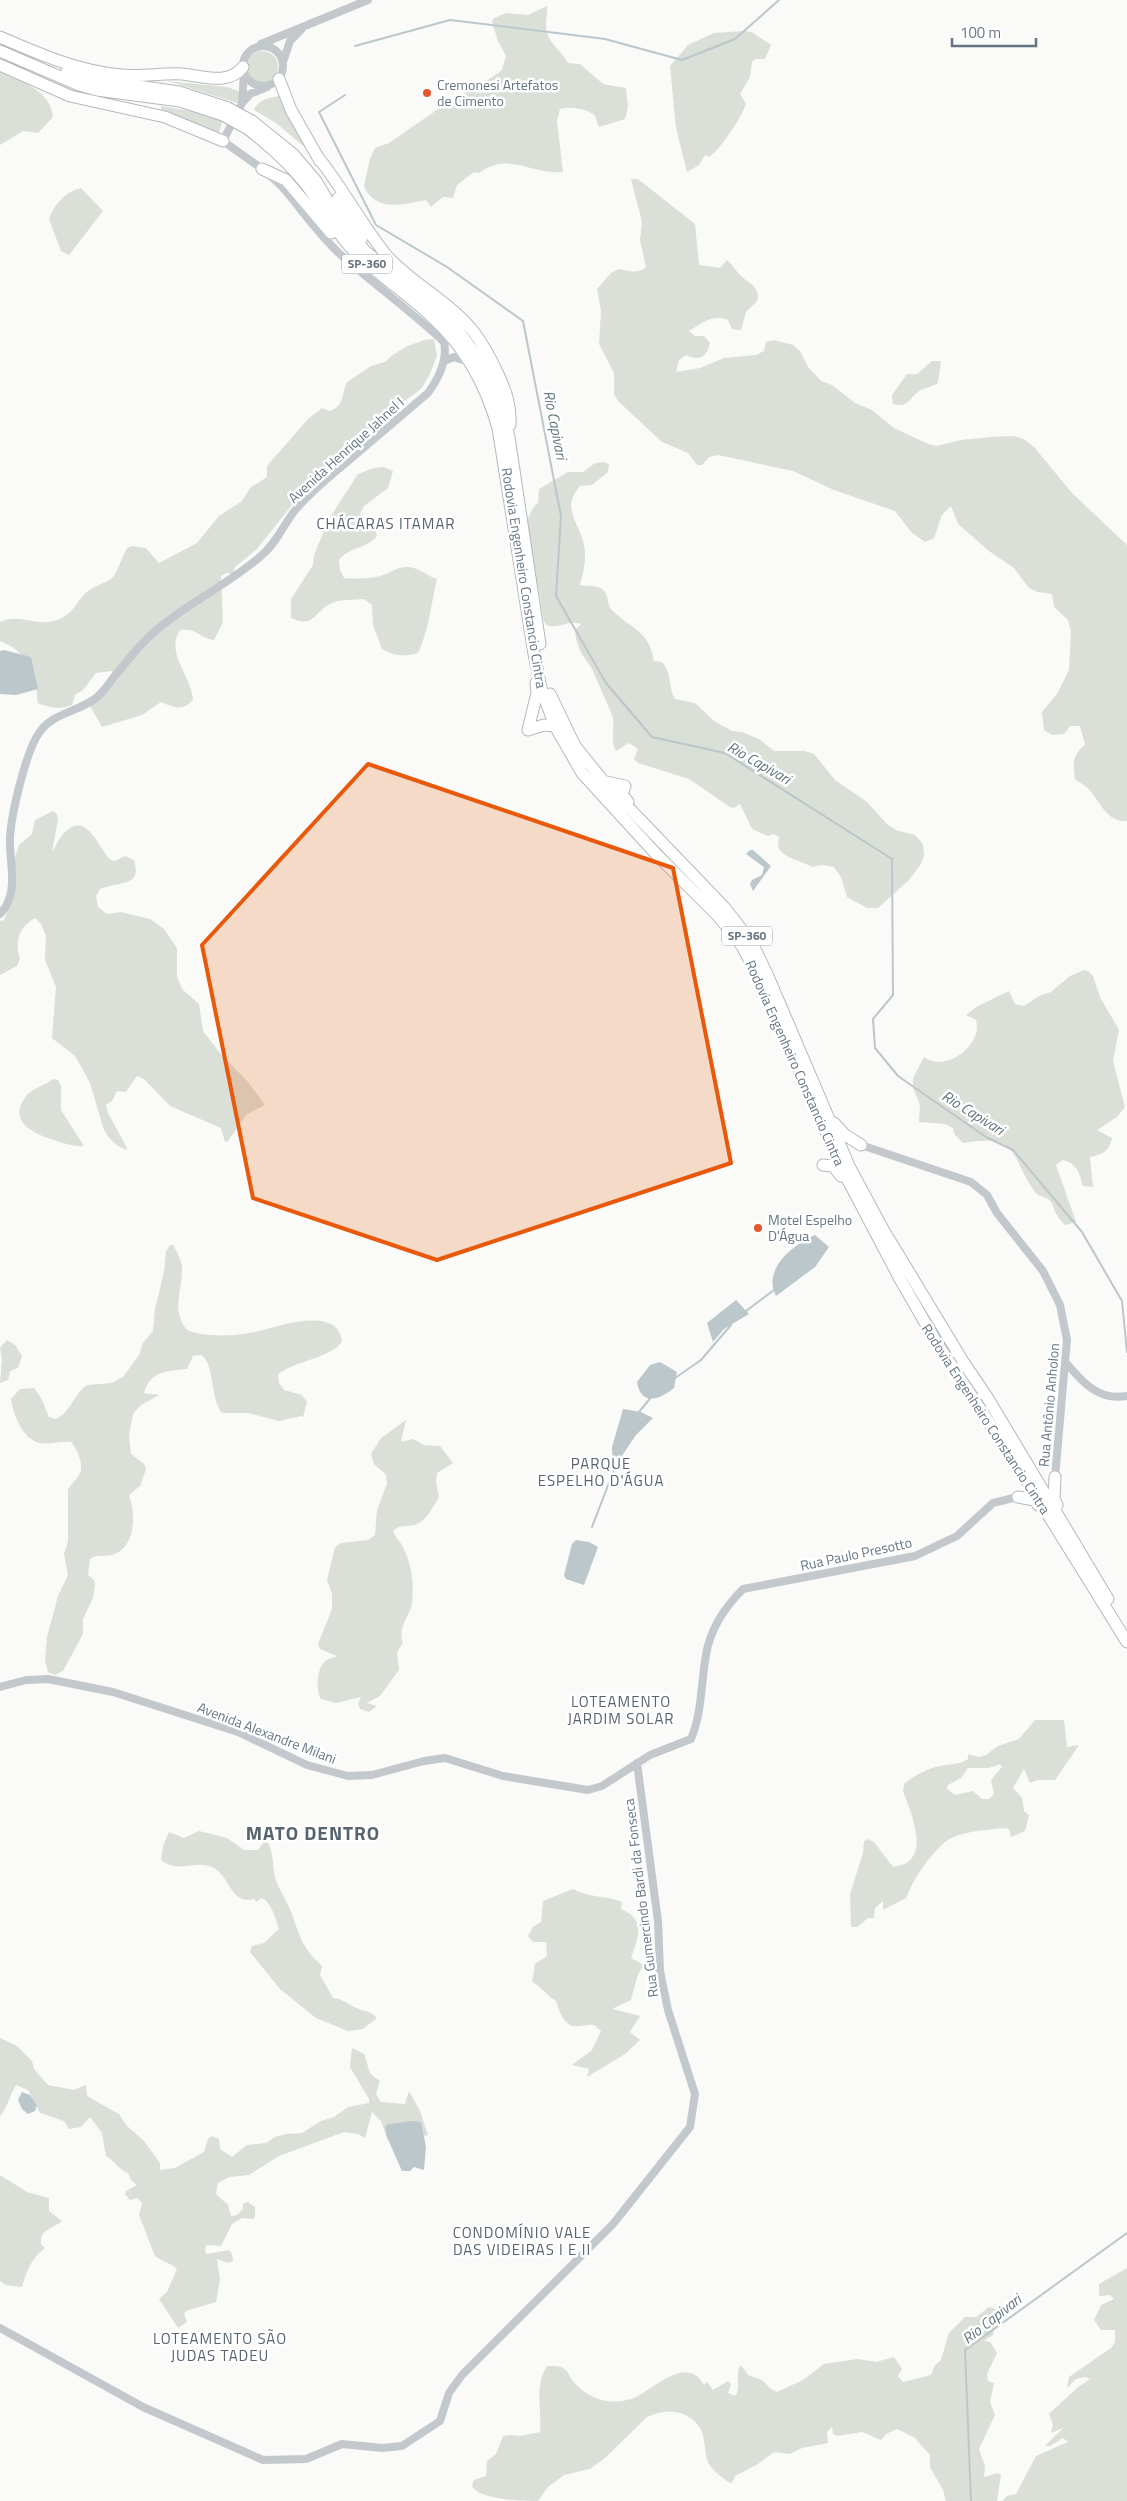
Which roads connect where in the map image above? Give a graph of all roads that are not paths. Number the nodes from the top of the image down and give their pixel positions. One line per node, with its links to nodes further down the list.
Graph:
1 (368, 0): 2 (street)
2 (304, 28): 5 (street); 7 (street)
3 (0, 38): 9 (highway)
4 (0, 43): 12 (highway, SP-360)
5 (258, 46): 7 (street); 9 (street)
6 (0, 51): 12 (highway, SP-360)
7 (284, 62): 10 (street)
8 (0, 65): 13 (highway)
9 (243, 70): 10 (street); 11 (street)
10 (274, 82): 11 (street); 14 (highway)
11 (242, 103): 13 (street)
12 (225, 111): 16 (highway, Rodovia Engenheiro Constancio Cintra / SP-360, bridge)
13 (223, 142): 15 (street)
14 (317, 156): 16 (highway); 21 (highway)
15 (262, 169): 16 (highway); 17 (street)
16 (379, 269): 20 (highway, Rodovia Engenheiro Constancio Cintra / SP-360); 21 (highway, Rodovia Engenheiro Constancio Cintra / SP-360)
17 (444, 342): 18 (highway); 19 (street)
18 (463, 360): 19 (street); 20 (highway)
19 (443, 362): 24 (street, Avenida Henrique Jahnel I)
20 (488, 395): 22 (highway, Rodovia Engenheiro Constancio Cintra / SP-360)
21 (509, 436): 25 (highway, Rodovia Engenheiro Constancio Cintra / SP-360)
22 (534, 654): 23 (highway, Rodovia Engenheiro Constancio Cintra / SP-360); 23 (highway)
23 (555, 726): 30 (highway, Rodovia Engenheiro Constancio Cintra / SP-360)
24 (0, 914)
25 (826, 1113): 26 (highway); 27 (highway, Rodovia Engenheiro Constancio Cintra / SP-360)
26 (862, 1146): 27 (highway); 28 (street, Rua Antônio Anholon)
27 (849, 1166): 30 (highway, Rodovia Engenheiro Constancio Cintra / SP-360)
28 (1067, 1364): 29 (street); 31 (street, Rua Antônio Anholon)
29 (1127, 1396)
30 (1023, 1466): 31 (highway); 32 (highway); 33 (highway, Rodovia Engenheiro Constancio Cintra / SP-360); 34 (highway, Rodovia Engenheiro Constancio Cintra / SP-360)
31 (1055, 1477): 34 (highway)
32 (1018, 1497): 33 (highway); 38 (street, Rua Paulo Presotto)
33 (1058, 1532): 36 (highway, Rodovia Engenheiro Constancio Cintra / SP-360)
34 (1071, 1535): 35 (highway, Rodovia Engenheiro Constancio Cintra / SP-360)
35 (1127, 1628)
36 (1127, 1642)
37 (0, 1687): 38 (street, Avenida Alexandre Milani)
38 (637, 1763): 39 (street, Rua Gumercindo Bardi da Fonseca)
39 (0, 2328)

